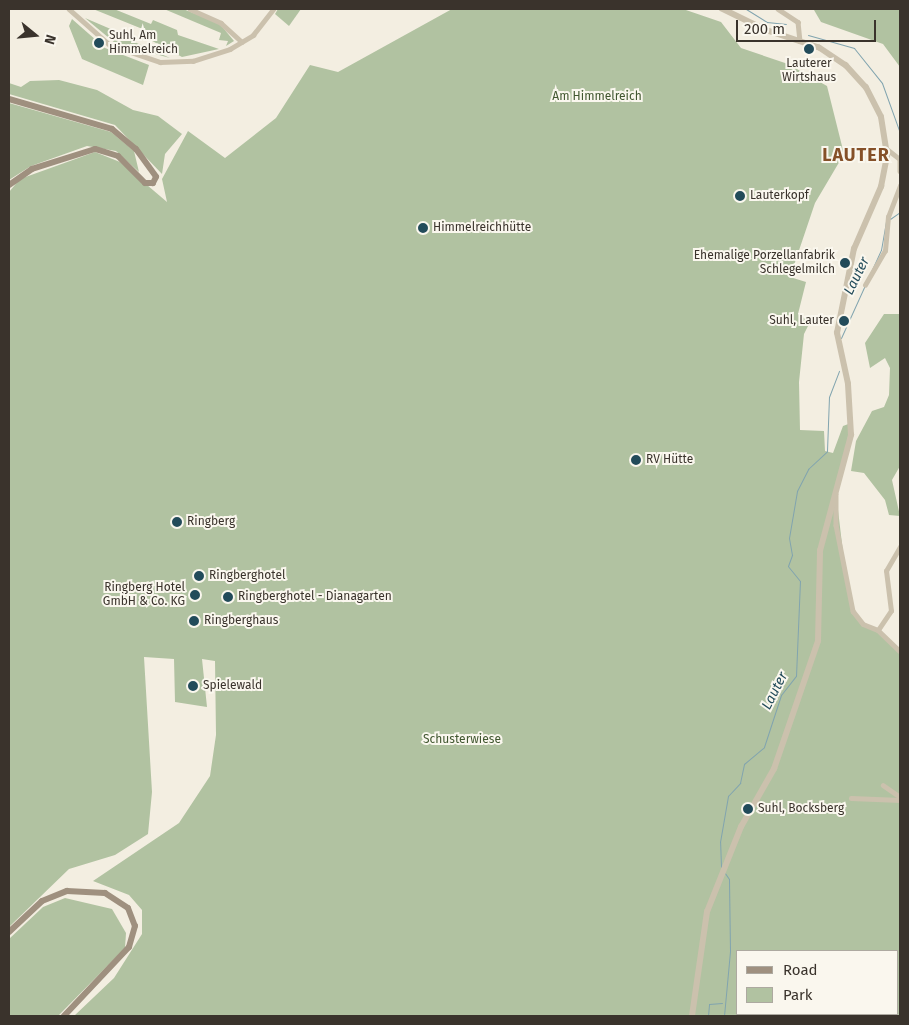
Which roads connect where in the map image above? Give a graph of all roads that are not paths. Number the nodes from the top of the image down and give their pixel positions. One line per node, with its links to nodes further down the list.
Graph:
1 (69, 9): 6 (street)
2 (190, 9): 6 (street)
3 (273, 9): 6 (street)
4 (722, 9): 7 (street)
5 (778, 9): 7 (street)
6 (242, 42)
7 (800, 42): 9 (street)
8 (9, 99): 13 (main road)
9 (887, 149): 10 (street); 15 (street)
10 (900, 159): 11 (street)
11 (900, 171)
12 (900, 185): 14 (street)
13 (9, 186)
14 (865, 285)
15 (836, 493): 19 (street); 26 (street)
16 (900, 547): 17 (street)
17 (893, 558): 18 (street); 19 (street)
18 (900, 561)
19 (878, 630): 20 (street)
20 (900, 651)
21 (883, 784): 23 (street)
22 (851, 798): 23 (street)
23 (900, 798)
24 (9, 932): 25 (main road)
25 (64, 1016)
26 (692, 1016)

